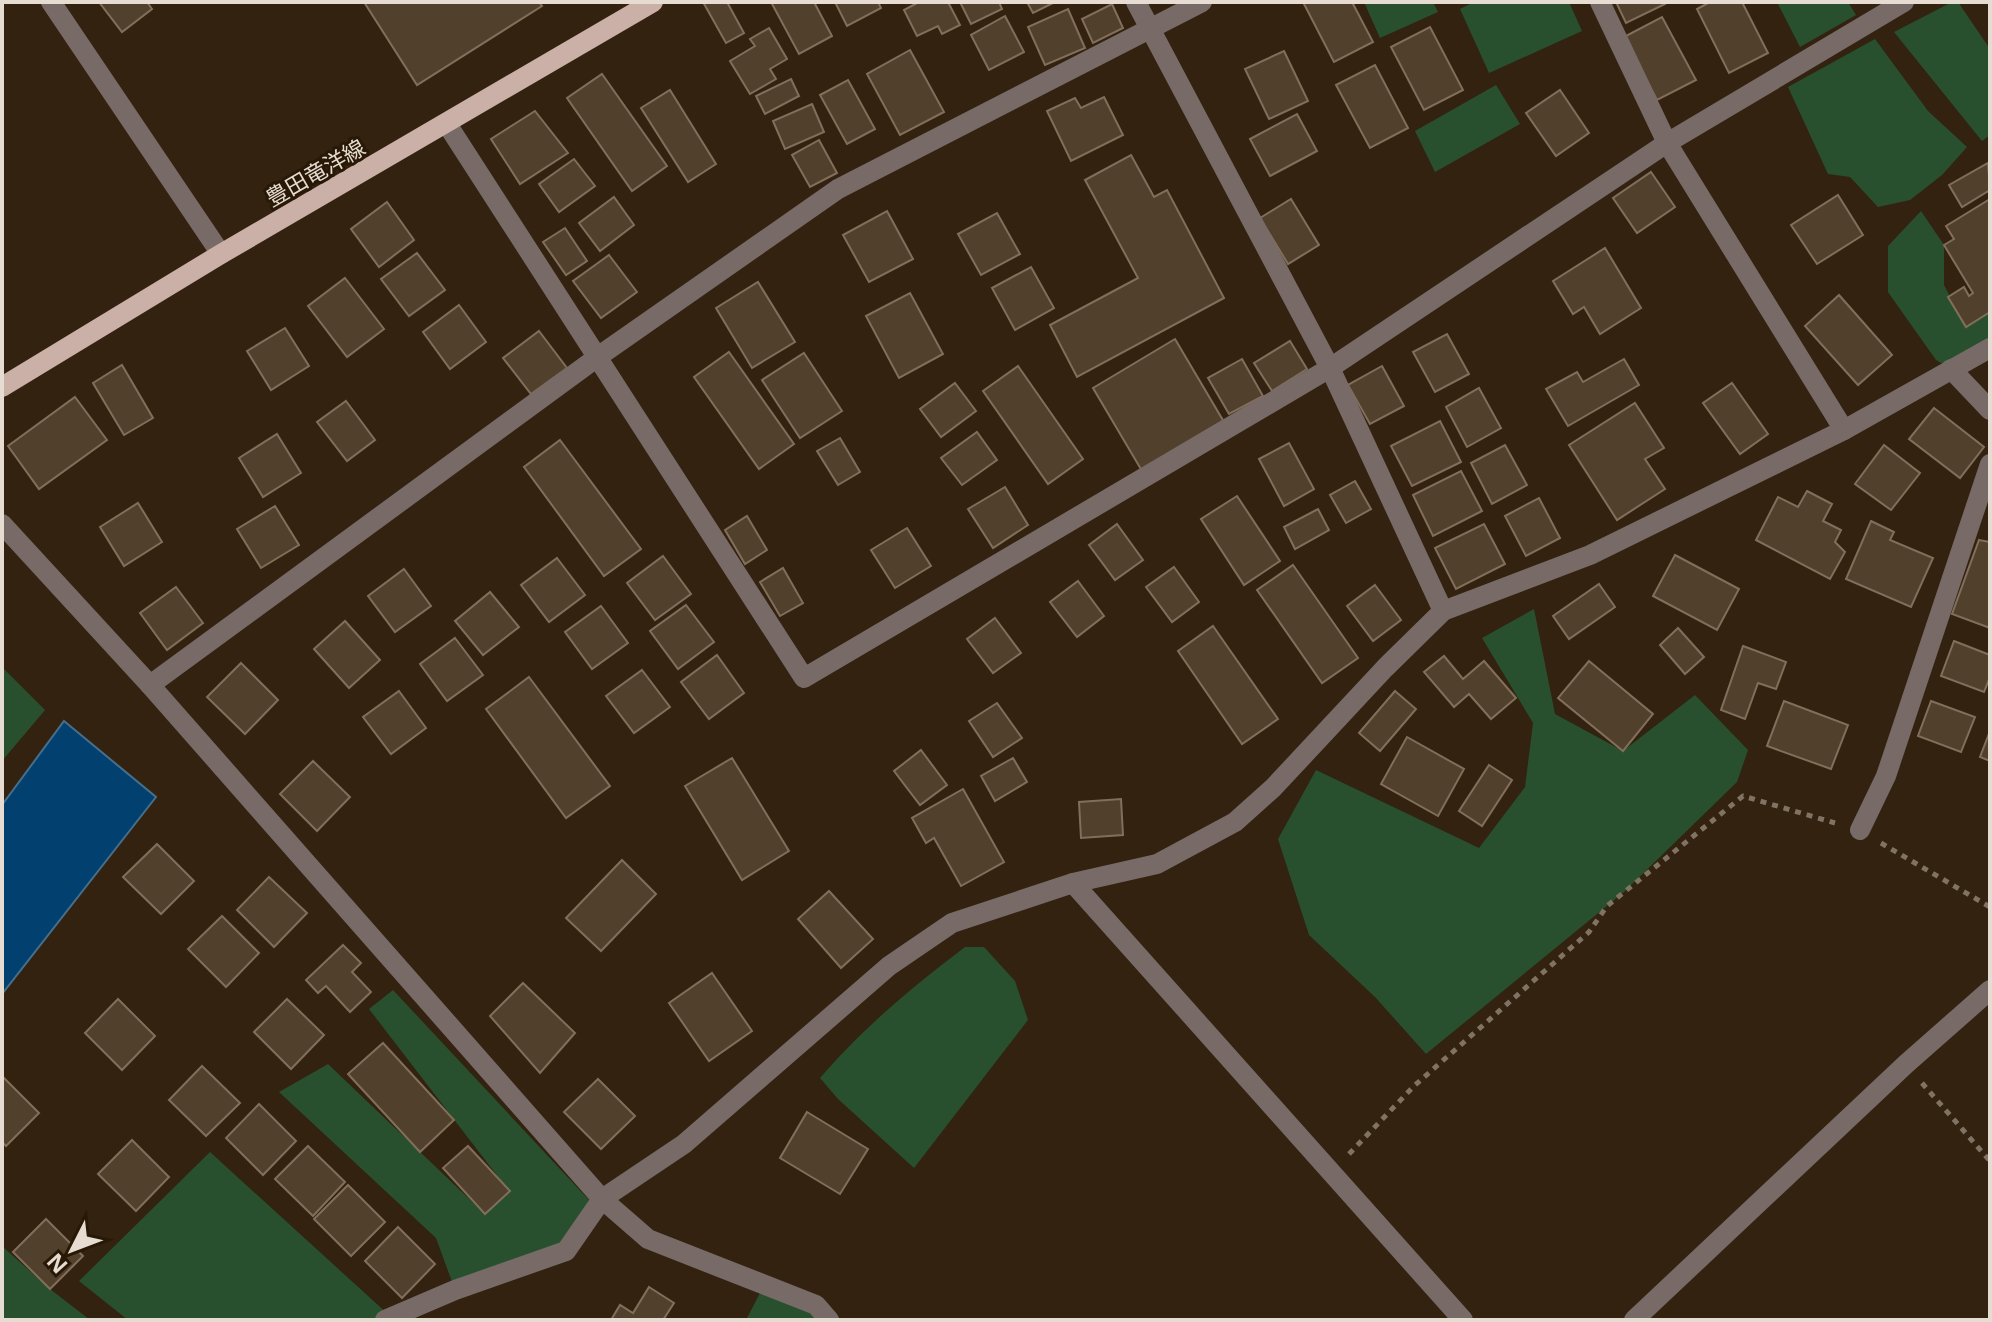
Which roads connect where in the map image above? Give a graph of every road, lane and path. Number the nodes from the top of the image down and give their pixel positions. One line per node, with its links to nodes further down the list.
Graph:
1 (51, 2): 10 (street)
2 (653, 2): 8 (main road, 豊田竜洋線)
3 (1136, 2): 7 (street)
4 (1202, 2): 7 (street)
5 (1600, 2): 9 (street)
6 (1904, 2): 9 (street)
7 (1149, 28): 12 (street); 13 (street)
8 (447, 124): 10 (main road, 豊田竜洋線); 12 (street)
9 (1667, 143): 13 (street); 17 (street)
10 (221, 254): 15 (main road, 豊田竜洋線)
11 (1990, 348): 14 (street)
12 (599, 356): 13 (street); 21 (street)
13 (1330, 368): 20 (street)
14 (1951, 369): 16 (street); 17 (street)
15 (2, 387)
16 (1990, 410)
17 (1844, 430): 20 (street)
18 (1990, 464): 22 (street)
19 (2, 524): 21 (street)
20 (1443, 611): 23 (street)
21 (150, 685): 29 (street)
22 (1860, 830): 24 (path); 28 (path)
23 (1073, 883): 28 (street); 29 (street)
24 (1990, 907)
25 (1990, 990): 26 (street)
26 (1906, 1064): 27 (path); 33 (street)
27 (1990, 1161)
28 (1332, 1172): 32 (street)
29 (602, 1199): 30 (street); 31 (street)
30 (385, 1320)
31 (829, 1320)
32 (1463, 1320)
33 (1634, 1320)

